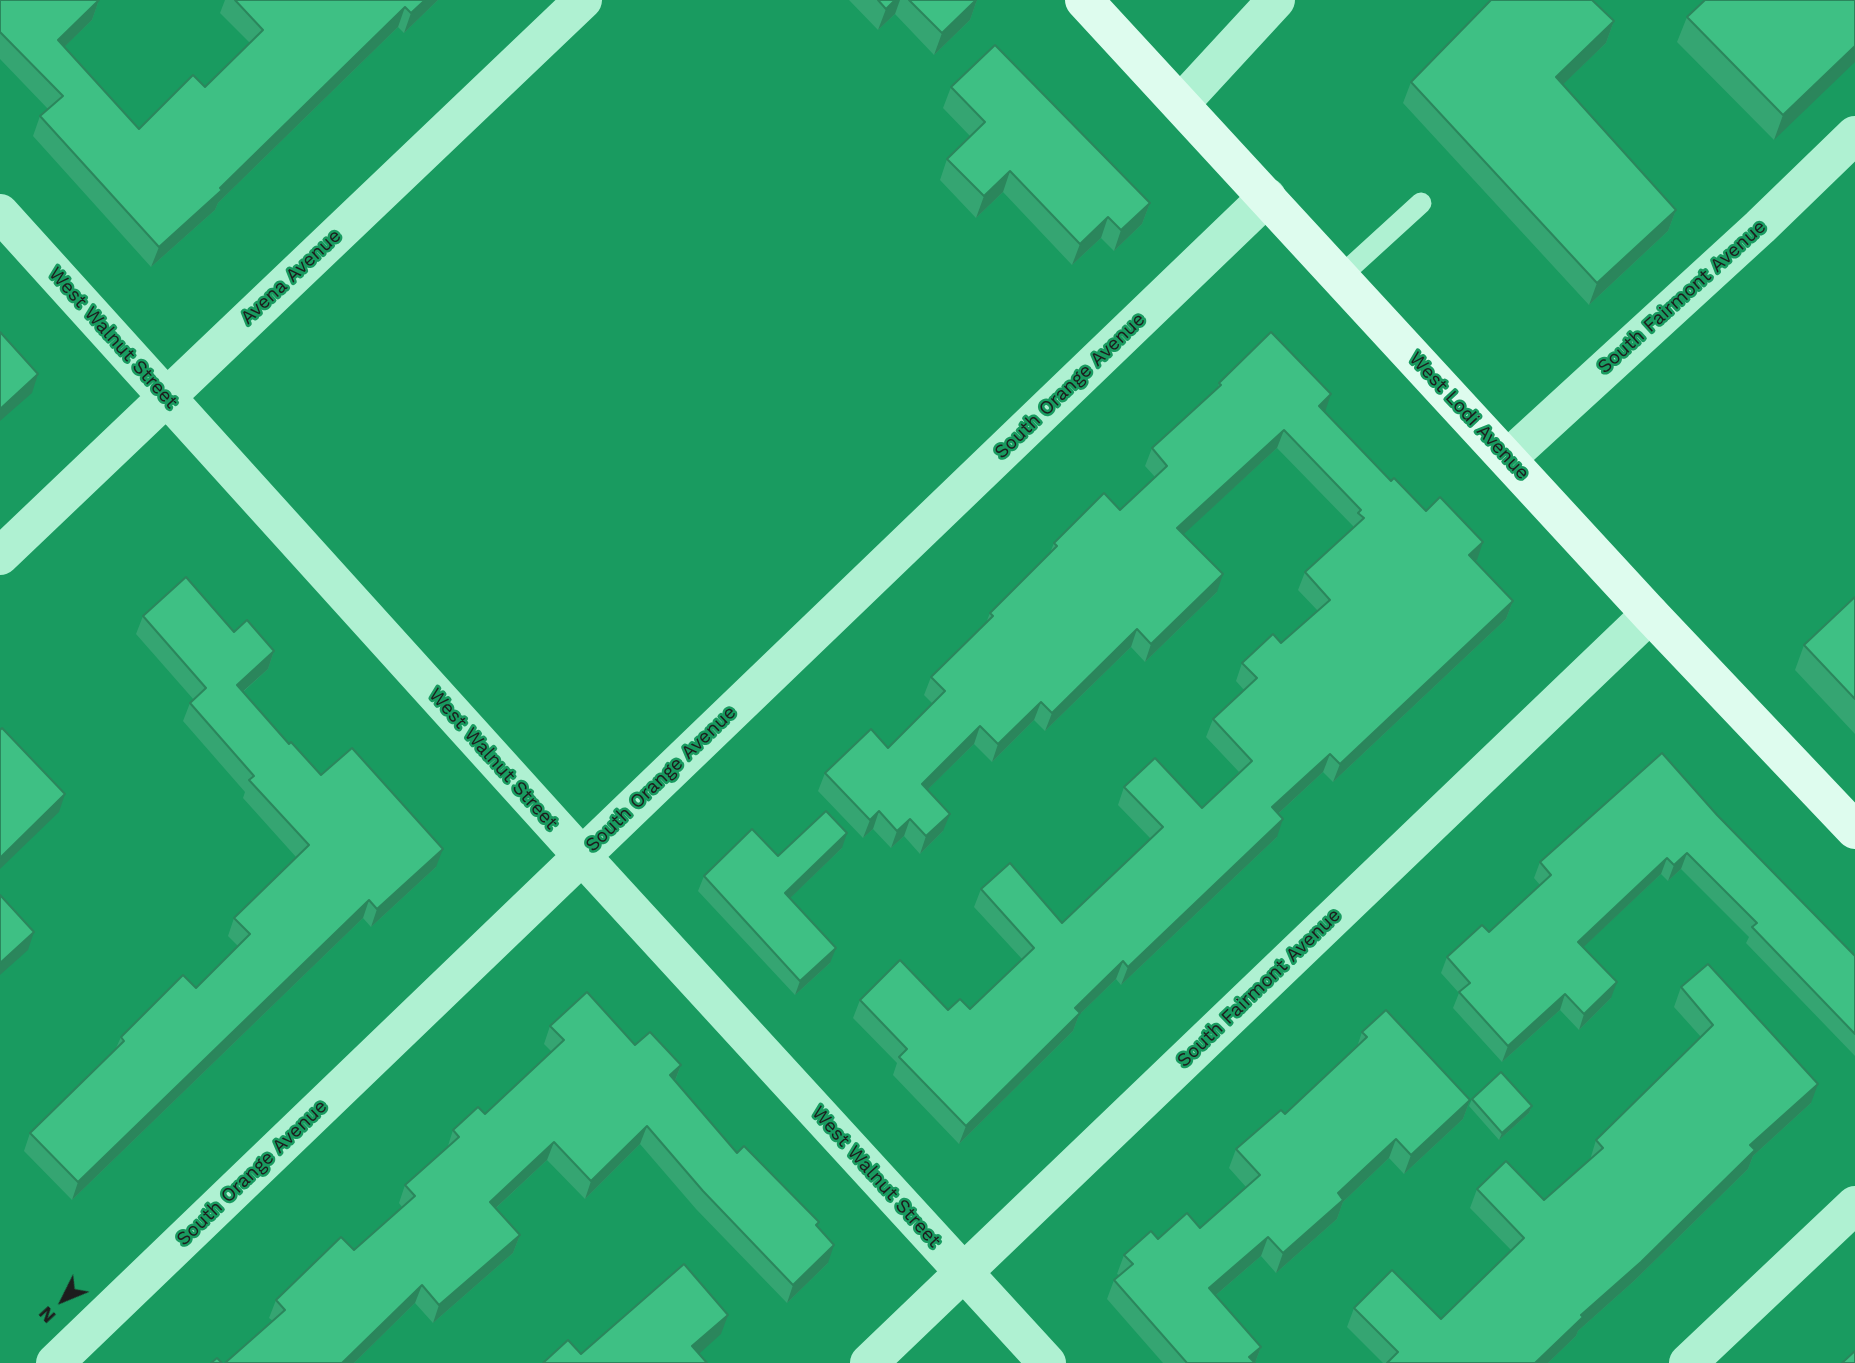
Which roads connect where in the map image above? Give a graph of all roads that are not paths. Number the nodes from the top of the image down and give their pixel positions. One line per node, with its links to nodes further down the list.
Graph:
1 (583, 0): 10 (street, Avena Avenue)
2 (1084, 0): 4 (main road, West Lodi Avenue)
3 (1276, 0): 4 (street)
4 (1181, 103): 6 (main road, West Lodi Avenue)
5 (1855, 135): 11 (street, South Fairmont Avenue)
6 (1267, 197): 9 (main road, West Lodi Avenue); 15 (street, South Orange Avenue)
7 (1421, 203): 9 (lane)
8 (0, 213): 10 (street, West Walnut Street)
9 (1341, 276): 11 (main road, West Lodi Avenue)
10 (165, 397): 12 (street, Avena Avenue); 15 (street, West Walnut Street)
11 (1508, 458): 13 (main road, West Lodi Avenue)
12 (0, 555)
13 (1650, 614): 14 (main road, West Lodi Avenue); 17 (street, South Fairmont Avenue)
14 (1855, 830)
15 (581, 855): 17 (street, West Walnut Street); 18 (street, South Orange Avenue)
16 (1855, 1205): 21 (street)
17 (963, 1273): 19 (street, South Fairmont Avenue); 20 (street, West Walnut Street)
18 (55, 1363)
19 (870, 1363)
20 (1047, 1363)
21 (1688, 1363)

